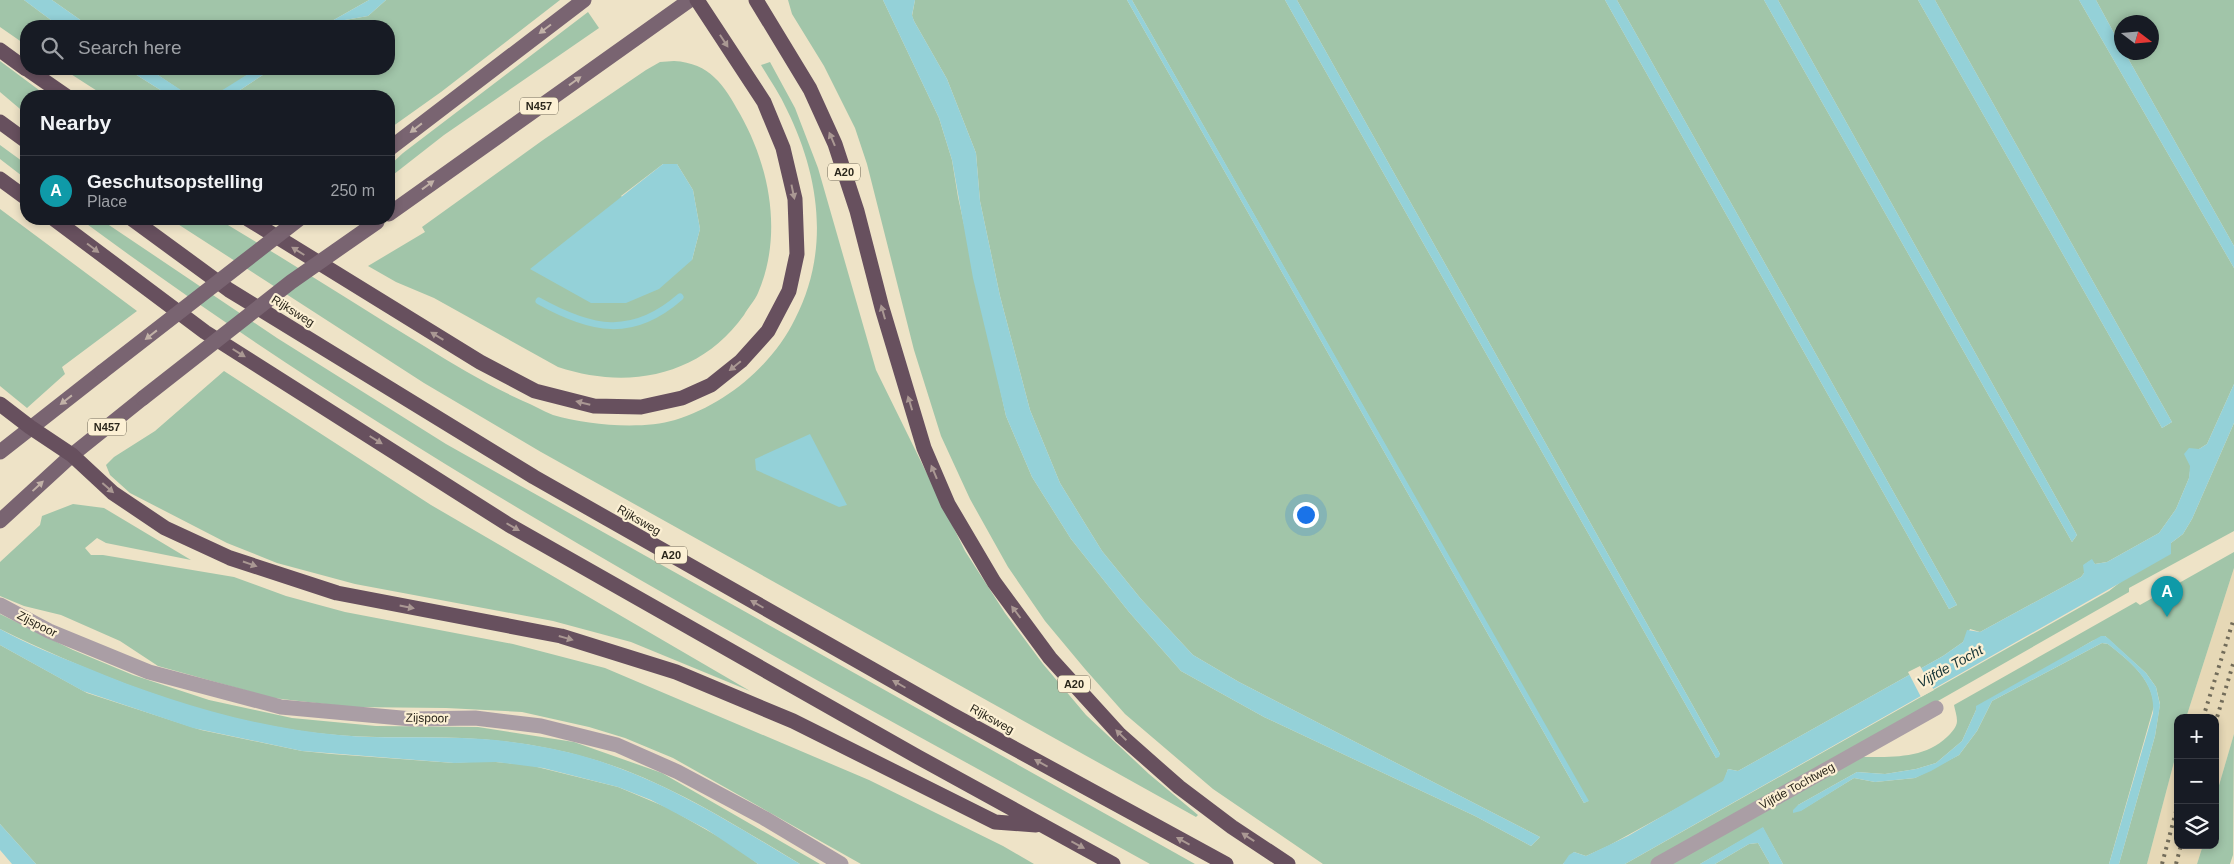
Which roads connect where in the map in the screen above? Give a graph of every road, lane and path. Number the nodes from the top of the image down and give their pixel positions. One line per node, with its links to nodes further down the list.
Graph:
1 (584, 0): 11 (main road, one-way to 11)
2 (690, 0): 14 (main road, N457, one-way to 2)
3 (697, 0): 17 (highway, one-way to 17)
4 (756, 0): 31 (highway, A20, one-way to 4)
5 (0, 50): 6 (highway)
6 (20, 65)
7 (35, 75): 8 (highway)
8 (57, 90)
9 (0, 122): 10 (highway)
10 (20, 137)
11 (395, 144)
12 (0, 179): 13 (highway)
13 (20, 194)
14 (395, 209)
15 (62, 225): 27 (highway, one-way to 27)
16 (140, 225): 30 (highway, Rijksweg / A20, one-way to 16)
17 (258, 225)
18 (291, 225): 21 (main road, one-way to 21, bridge)
19 (373, 225): 23 (main road, N457, bridge)
20 (0, 404): 21 (highway)
21 (30, 428): 22 (main road); 23 (highway)
22 (0, 452)
23 (72, 455): 24 (main road, N457, one-way to 23); 27 (highway, one-way to 27)
24 (2, 519)
25 (0, 605): 28 (street, Zijspoor)
26 (1936, 708): 32 (street, Vijfde Tochtweg)
27 (1042, 826): 29 (highway, one-way to 29)
28 (841, 864)
29 (1113, 864)
30 (1226, 864)
31 (1288, 864)
32 (1658, 864)

